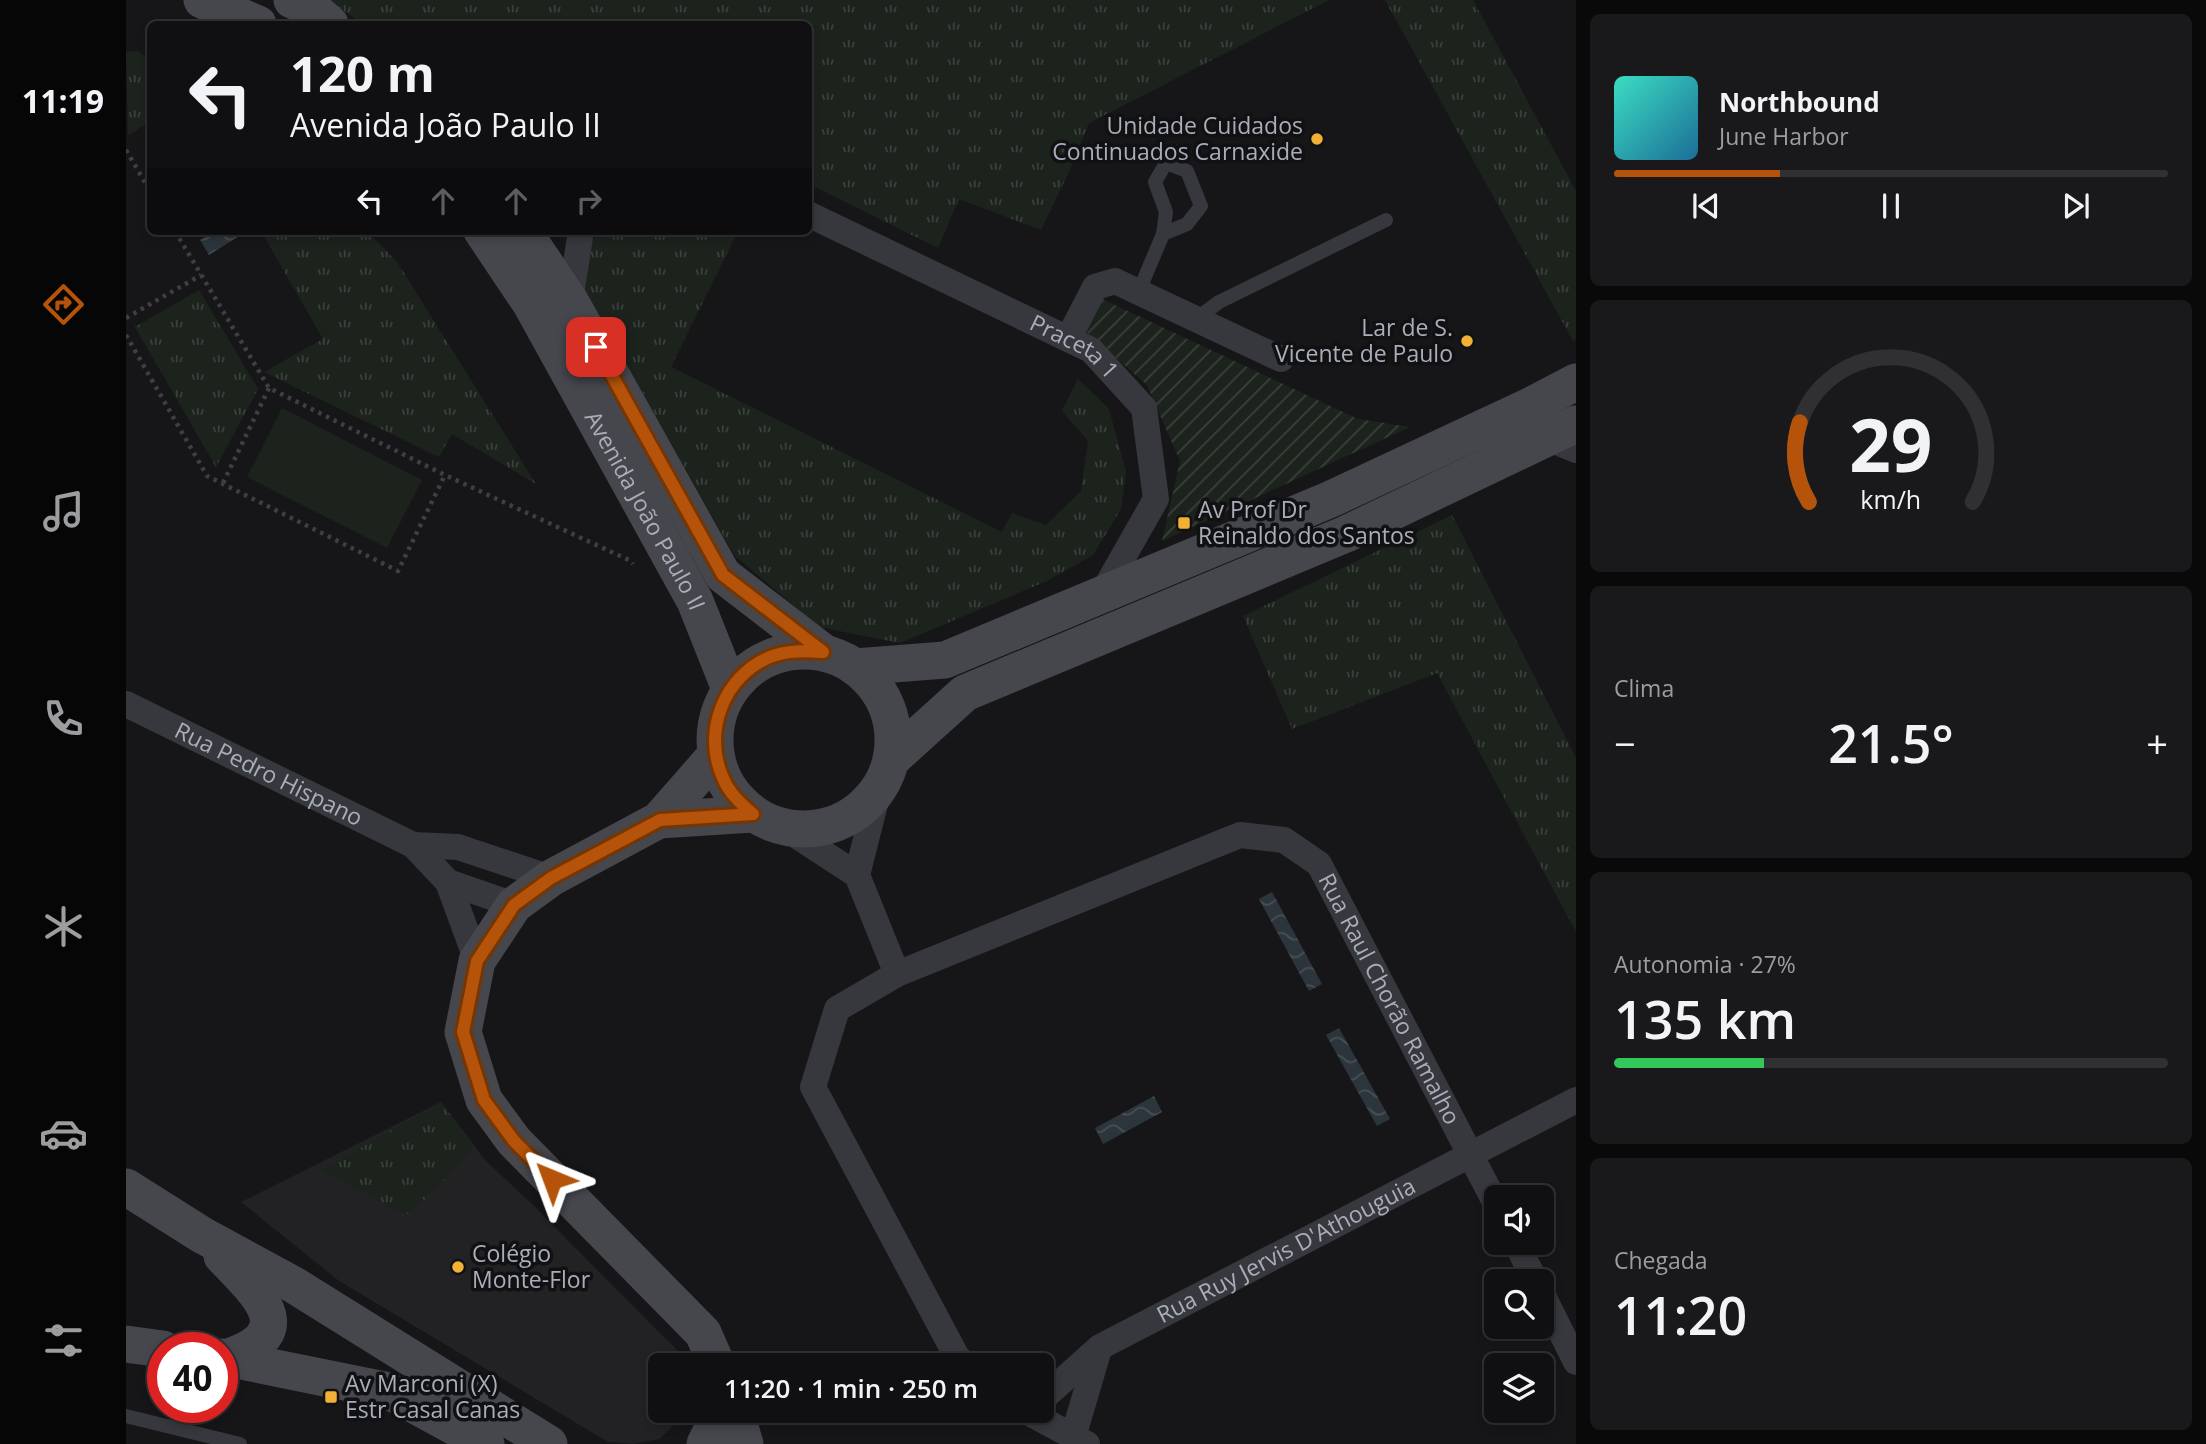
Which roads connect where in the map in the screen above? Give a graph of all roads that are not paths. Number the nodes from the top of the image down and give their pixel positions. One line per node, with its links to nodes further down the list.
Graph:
1 (202, 0): 3 (street)
2 (292, 0): 4 (street)
3 (251, 21)
4 (327, 21)
5 (812, 216): 14 (street, Praceta 1)
6 (1386, 220): 13 (lane)
7 (1163, 234): 7 (lane); 11 (lane)
8 (485, 235): 20 (street, Avenida João Paulo II)
9 (526, 235): 12 (street, Avenida João Paulo II)
10 (580, 235): 12 (street)
11 (1139, 291): 13 (street); 14 (street)
12 (570, 301): 19 (street, Avenida João Paulo II)
13 (1196, 318): 15 (street)
14 (1068, 339): 18 (street, Praceta 1)
15 (1281, 359)
16 (1576, 382): 18 (street)
17 (1567, 438): 23 (street)
18 (1102, 594): 19 (street)
19 (839, 659): 20 (street); 23 (street, Avenida João Paulo II)
20 (730, 689): 22 (street)
21 (126, 704): 26 (street, Rua Pedro Hispano)
22 (715, 756): 24 (street); 25 (street)
23 (885, 775): 25 (street); 27 (street)
24 (660, 820): 25 (street); 28 (street)
25 (769, 821): 27 (street)
26 (413, 845): 28 (street); 29 (street)
27 (857, 874): 32 (street)
28 (551, 878): 30 (street)
29 (448, 882): 30 (street); 31 (street)
30 (514, 905): 31 (street)
31 (477, 961): 43 (street)
32 (897, 974): 34 (street, Rua Raul Chorão Ramalho); 44 (street, Rua Raul Chorão Ramalho)
33 (1576, 1100): 34 (street, Rua Ruy Jervis D'Athouguia)
34 (1471, 1154): 35 (street, Rua Raul Chorão Ramalho); 41 (street, Rua Ruy Jervis D'Athouguia)
35 (1486, 1185)
36 (126, 1187): 37 (street)
37 (202, 1235): 42 (street); 55 (street)
38 (1554, 1318): 46 (street)
39 (126, 1344): 40 (street)
40 (147, 1347)
41 (1100, 1347): 47 (street, Rua Ruy Jervis D'Athouguia); 52 (street)
42 (238, 1353)
43 (712, 1353)
44 (955, 1353)
45 (238, 1360): 54 (street)
46 (1576, 1362)
47 (1054, 1387)
48 (126, 1416): 53 (lane)
49 (716, 1423): 56 (street)
50 (739, 1423): 57 (street)
51 (1053, 1423): 52 (street)
52 (1080, 1440)
53 (240, 1444)
54 (486, 1444)
55 (549, 1444)
56 (705, 1444)
57 (745, 1444)

